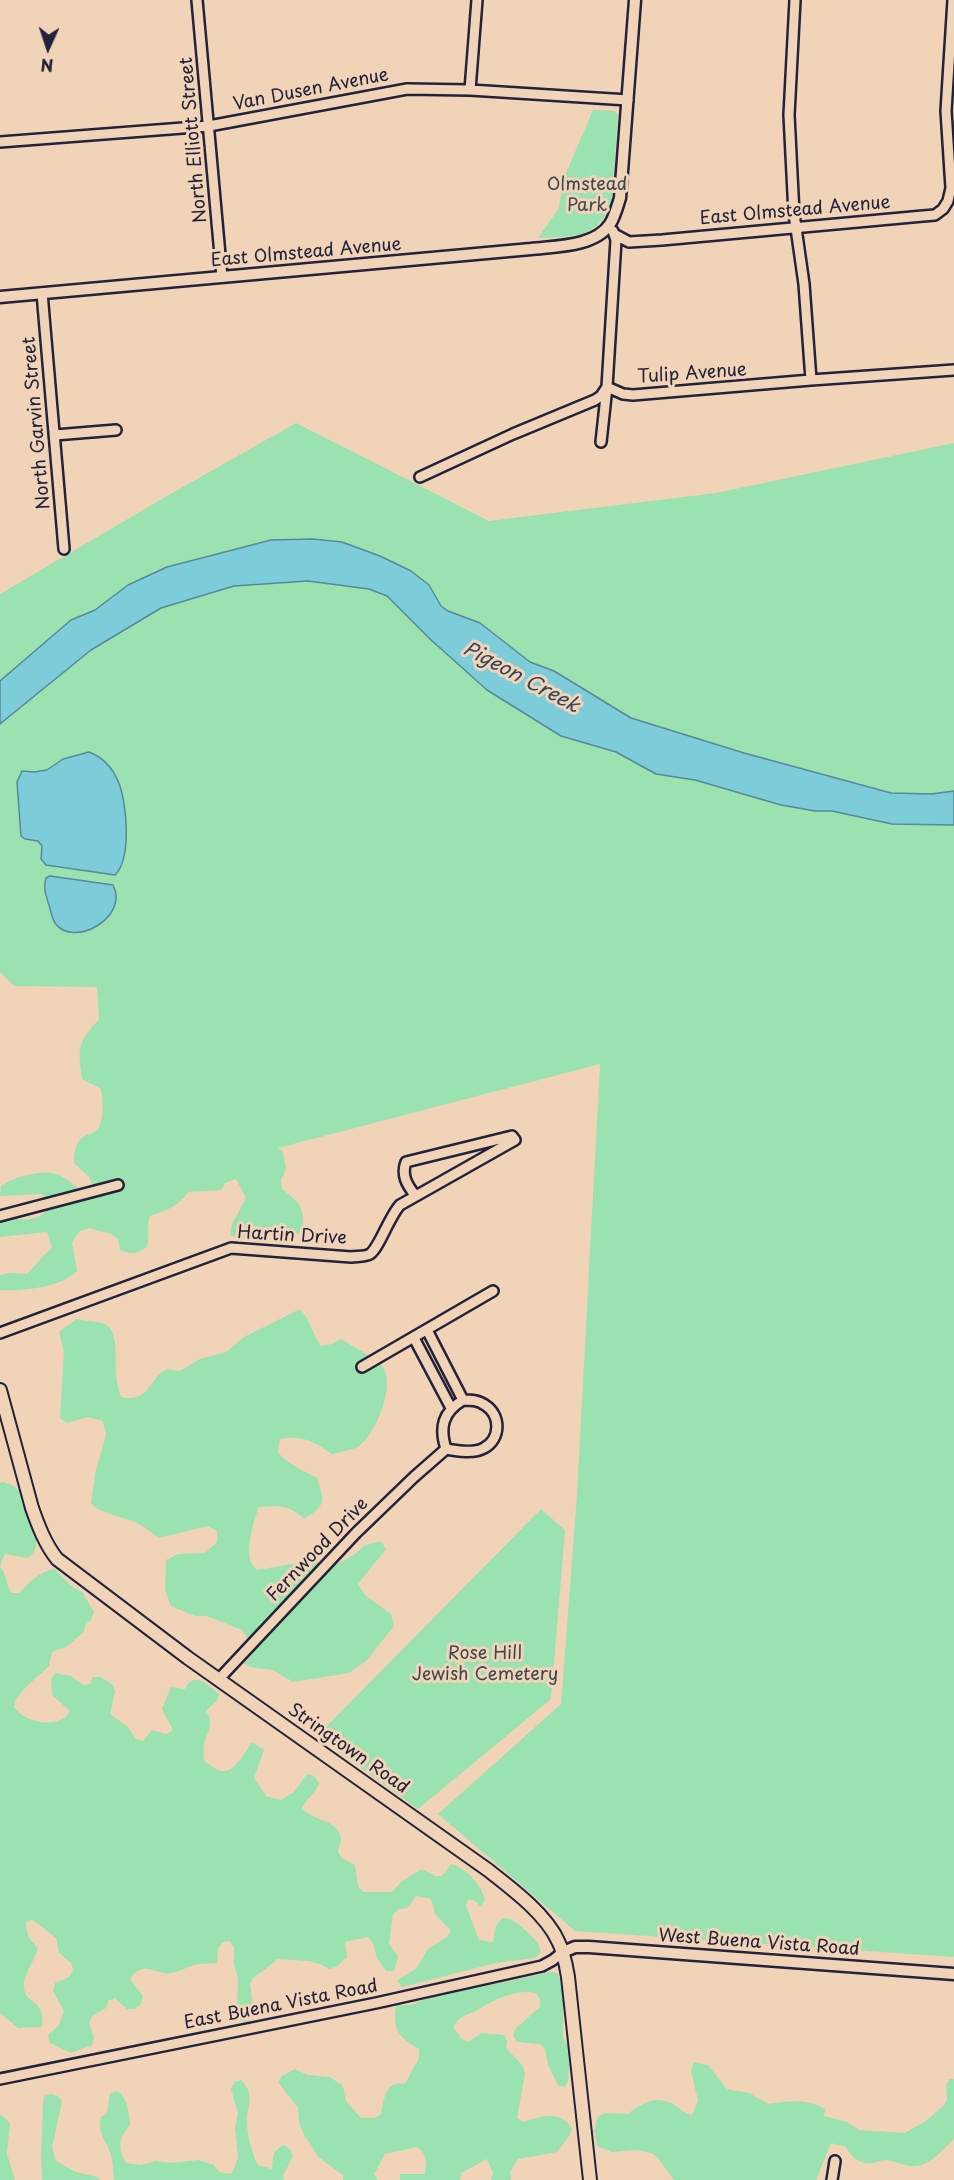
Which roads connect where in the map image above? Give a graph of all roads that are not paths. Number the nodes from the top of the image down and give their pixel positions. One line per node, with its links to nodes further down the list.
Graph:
1 (197, 0): 8 (street, North Elliott Street)
2 (477, 0): 6 (street)
3 (635, 0): 7 (street)
4 (795, 0): 12 (street)
5 (952, 0): 10 (street)
6 (470, 90): 7 (street, Van Dusen Avenue); 8 (street, Van Dusen Avenue)
7 (628, 100): 13 (street)
8 (209, 126): 9 (street, Van Dusen Avenue); 14 (street, North Elliott Street)
9 (0, 142)
10 (943, 209): 11 (street); 12 (street, East Olmstead Avenue)
11 (954, 212)
12 (797, 228): 13 (street, East Olmstead Avenue); 18 (street)
13 (612, 229): 14 (street, East Olmstead Avenue); 19 (street)
14 (222, 277): 15 (street, East Olmstead Avenue)
15 (42, 293): 16 (street, East Olmstead Avenue); 21 (street, North Garvin Street)
16 (0, 297)
17 (954, 370): 18 (street, Tulip Avenue)
18 (811, 380): 19 (street, Tulip Avenue)
19 (607, 387): 22 (street); 23 (street)
20 (116, 430): 21 (street)
21 (55, 435): 24 (street, North Garvin Street)
22 (601, 442)
23 (420, 477)
24 (64, 549)
25 (118, 1185): 27 (street)
26 (415, 1195): 26 (street, Hartin Drive); 30 (street, Hartin Drive)
27 (0, 1216)
28 (493, 1292): 29 (street)
29 (427, 1330): 31 (street); 34 (street)
30 (0, 1333)
31 (414, 1338): 32 (street); 35 (street)
32 (362, 1367)
33 (0, 1390): 36 (main road, Stringtown Road)
34 (462, 1400): 35 (street); 37 (street)
35 (451, 1407): 37 (street)
36 (5, 1430): 38 (main road, Stringtown Road)
37 (446, 1449): 38 (street, Fernwood Drive)
38 (218, 1680): 39 (main road, Stringtown Road)
39 (563, 1952): 40 (street, West Buena Vista Road); 41 (street, East Buena Vista Road); 43 (main road, Stringtown Road)
40 (954, 1974)
41 (0, 2079)
42 (835, 2161): 44 (street)
43 (590, 2180)
44 (832, 2180)

